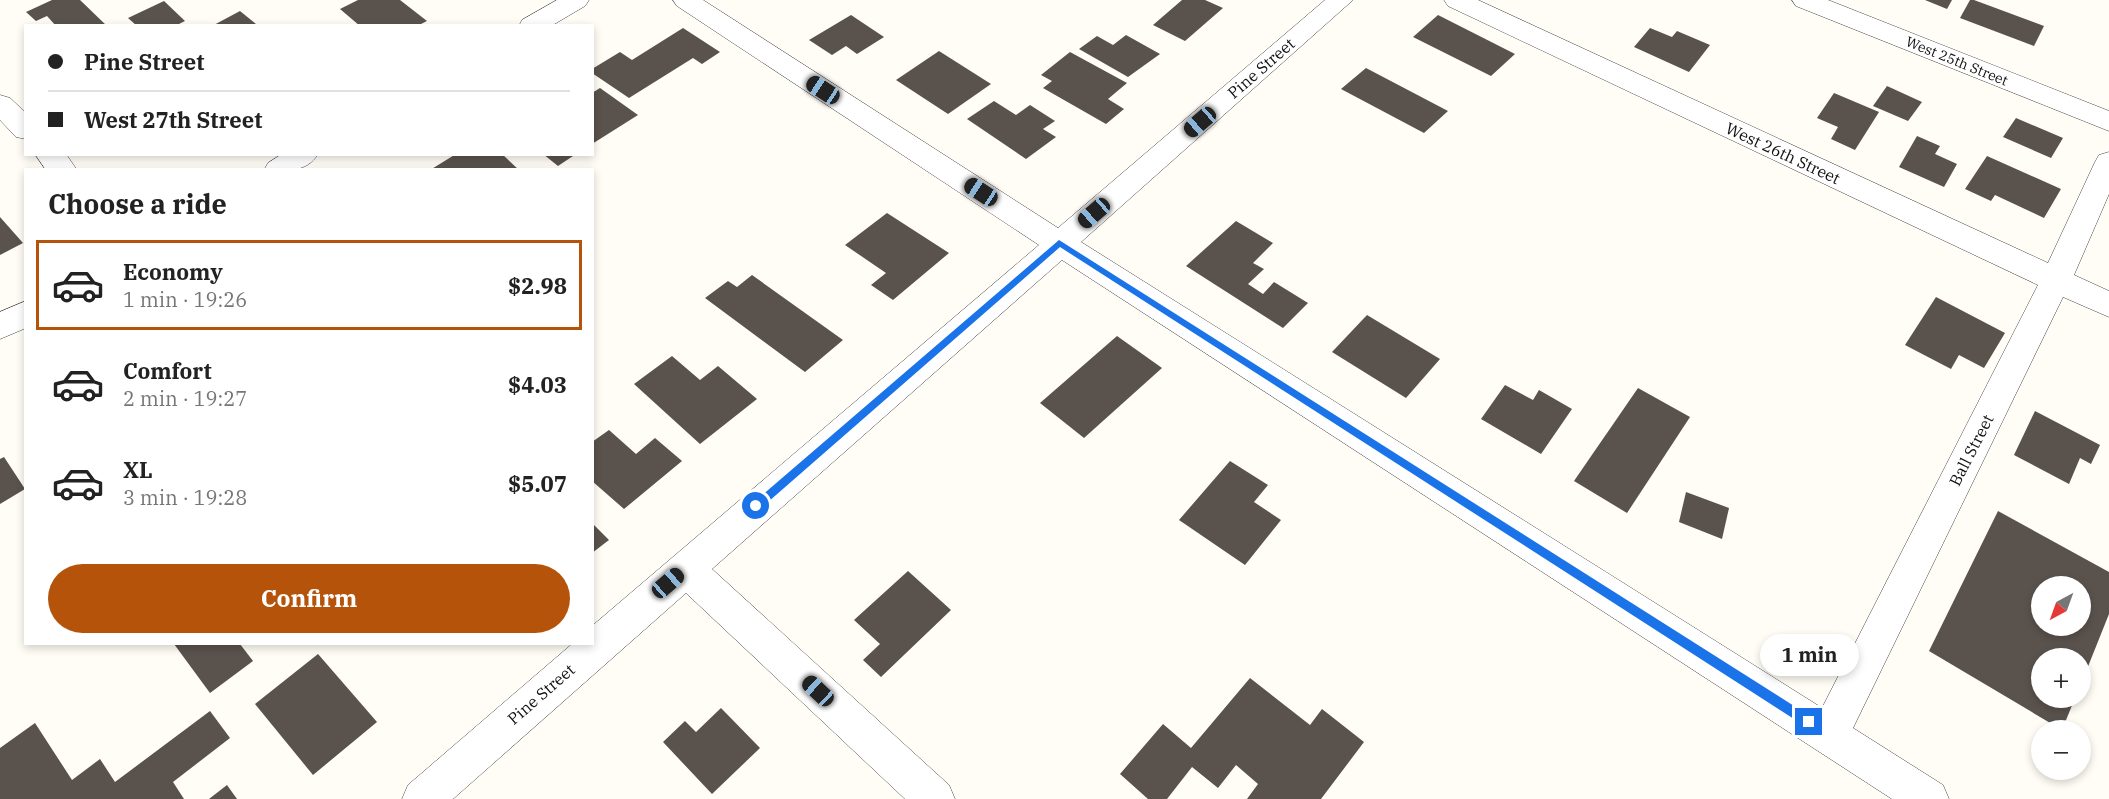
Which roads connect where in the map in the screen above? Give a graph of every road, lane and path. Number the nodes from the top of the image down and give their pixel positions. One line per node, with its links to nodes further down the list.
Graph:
1 (576, 0): 6 (street)
2 (686, 0): 15 (street)
3 (1340, 0): 15 (street, Pine Street)
4 (1457, 0): 16 (street, West 26th Street)
5 (1805, 0): 8 (street, West 25th Street)
6 (534, 24)
7 (0, 104): 9 (street)
8 (2109, 122)
9 (24, 128)
10 (51, 156): 13 (street)
11 (301, 156): 14 (street)
12 (2109, 162): 16 (street, Ball Street)
13 (61, 168)
14 (281, 168)
15 (1059, 243): 20 (street, Pine Street); 21 (street)
16 (2056, 280): 17 (street, West 26th Street); 21 (street, Ball Street)
17 (2109, 305)
18 (24, 314): 19 (street)
19 (0, 327)
20 (685, 568): 22 (street, Pine Street); 23 (street)
21 (1829, 735): 24 (street)
22 (422, 799)
23 (935, 799)
24 (1929, 799)

